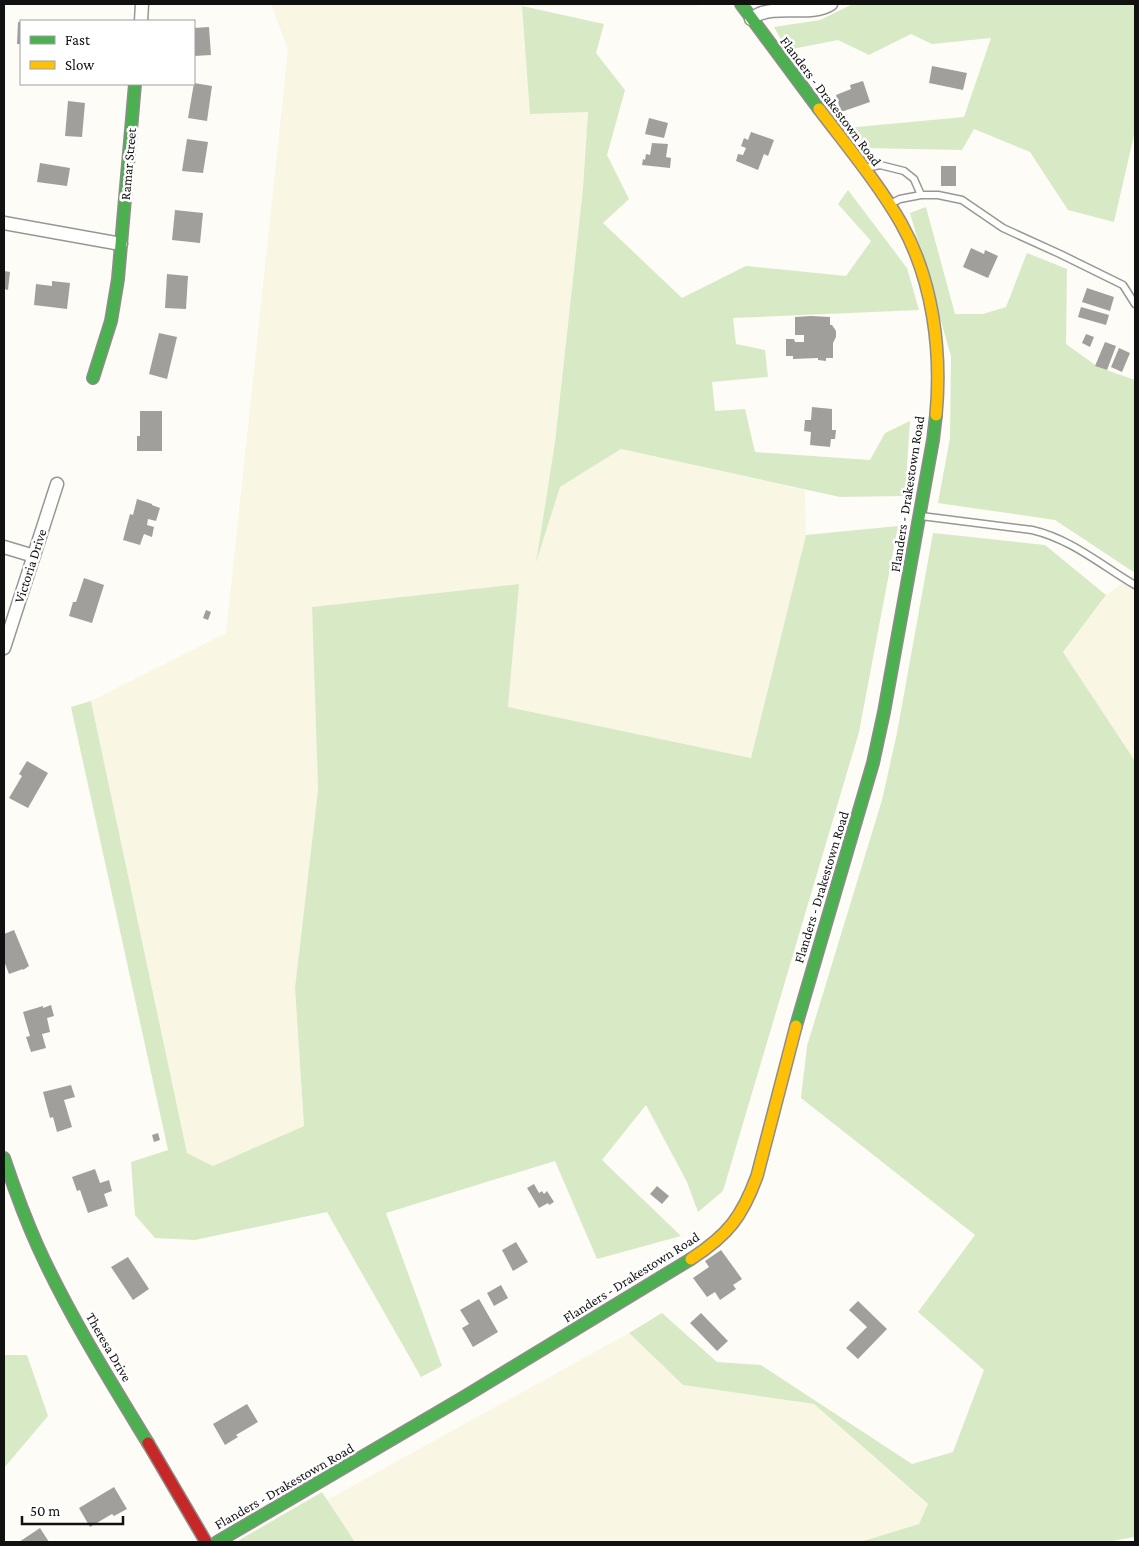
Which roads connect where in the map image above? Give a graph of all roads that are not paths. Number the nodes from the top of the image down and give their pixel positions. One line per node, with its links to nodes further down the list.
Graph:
1 (142, 4): 5 (street)
2 (741, 4): 4 (street, Flanders - Drakestown Road)
3 (832, 4): 4 (street)
4 (751, 19): 7 (street, Flanders - Drakestown Road)
5 (141, 20)
6 (135, 85): 11 (street, Ramar Street)
7 (863, 168): 8 (lane); 9 (street, Flanders - Drakestown Road)
8 (921, 194): 9 (lane); 12 (lane)
9 (889, 205): 15 (street, Flanders - Drakestown Road)
10 (4, 223): 11 (street)
11 (121, 244): 13 (street, Ramar Street)
12 (1135, 304)
13 (94, 378)
14 (57, 484): 17 (street, Victoria Drive)
15 (920, 516): 18 (lane); 22 (street, Flanders - Drakestown Road)
16 (4, 546): 17 (street)
17 (34, 556): 19 (street, Victoria Drive)
18 (1135, 585)
19 (4, 648)
20 (4, 1158): 21 (street, Theresa Drive)
21 (206, 1542)
22 (217, 1542)

